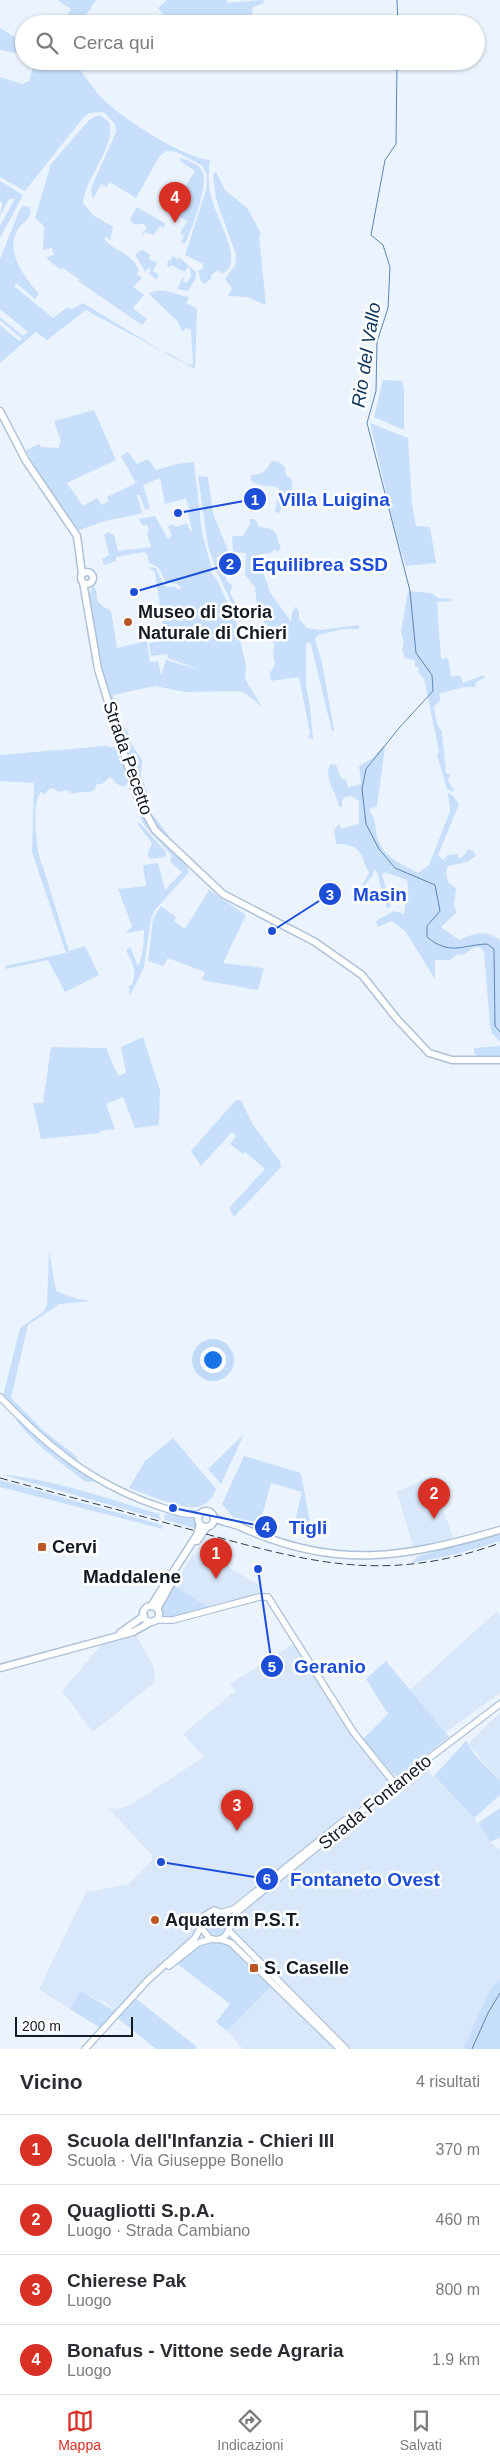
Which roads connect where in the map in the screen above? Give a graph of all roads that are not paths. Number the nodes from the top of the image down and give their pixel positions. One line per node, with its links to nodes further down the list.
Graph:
1 (0, 411): 2 (main road, Strada Pecetto)
2 (500, 1060)
3 (0, 1397): 4 (street)
4 (205, 1521): 5 (main road); 6 (main road)
5 (500, 1530)
6 (154, 1614): 7 (main road); 7 (main road); 8 (main road); 11 (street)
7 (144, 1616): 8 (main road)
8 (117, 1635): 9 (main road)
9 (0, 1668)
10 (500, 1704): 11 (street, Strada Fontaneto)
11 (395, 1784): 12 (street, Strada Fontaneto)
12 (360, 1813): 13 (street); 14 (street, Strada Fontaneto)
13 (222, 1912): 14 (street); 15 (street)
14 (230, 1923): 16 (street)
15 (202, 1927): 17 (street); 18 (street)
16 (229, 1931): 17 (street); 21 (street)
17 (216, 1939): 18 (street); 20 (street)
18 (142, 1987): 19 (street)
19 (85, 2049)
20 (340, 2049)
21 (346, 2049)

